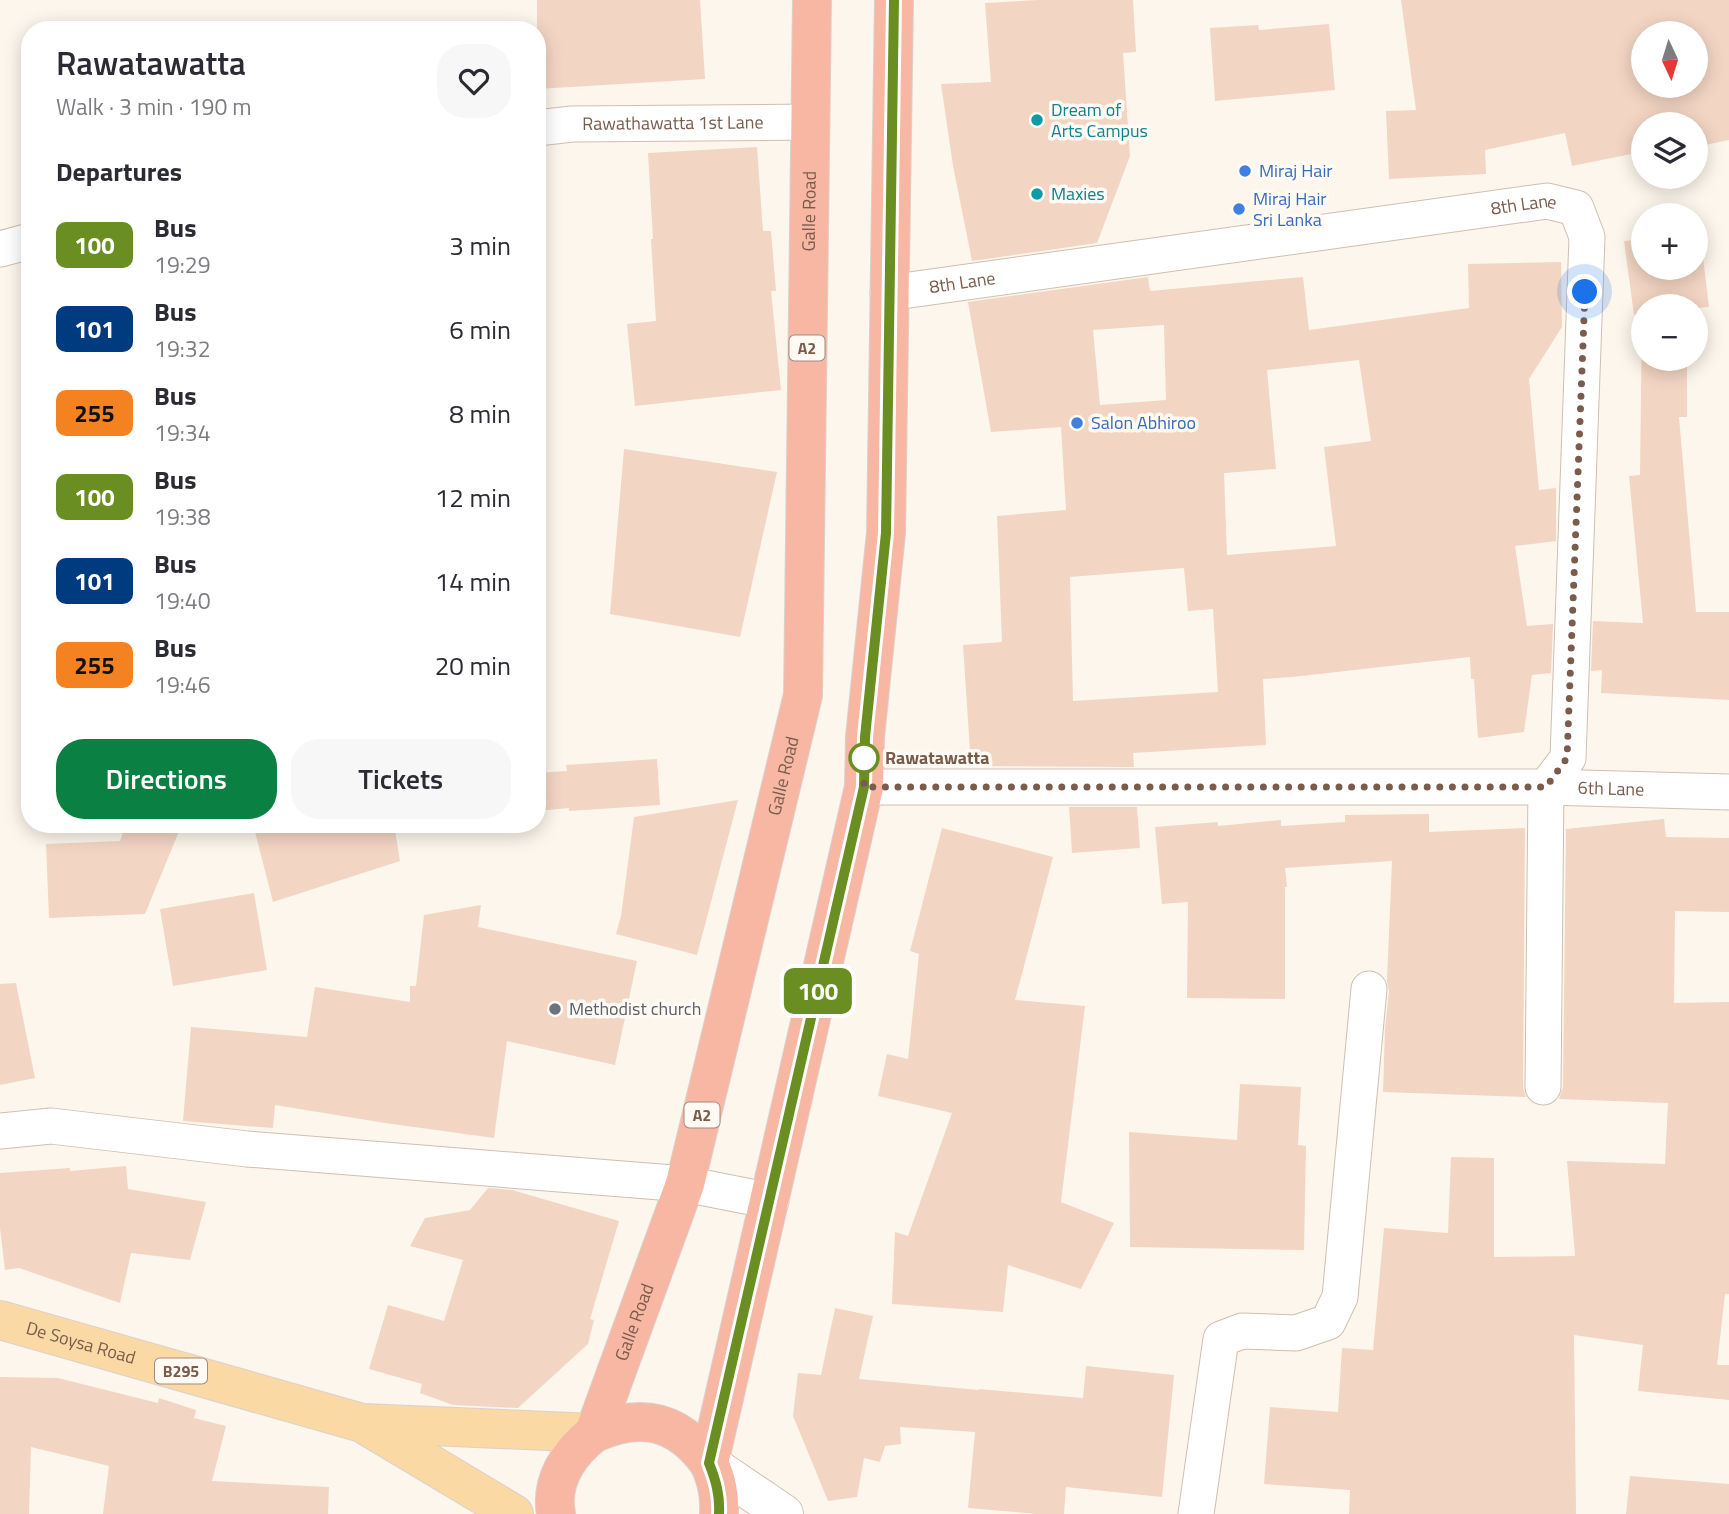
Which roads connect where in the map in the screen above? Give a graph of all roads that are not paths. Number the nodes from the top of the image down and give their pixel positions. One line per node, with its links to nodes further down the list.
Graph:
1 (812, 0): 3 (highway, Galle Road / A2)
2 (894, 0): 7 (highway)
3 (810, 122): 4 (street, Rawathawatta 1st Lane); 14 (highway, Galle Road / A2)
4 (546, 127)
5 (21, 244): 6 (street)
6 (0, 249)
7 (888, 293): 8 (highway); 9 (street, 8th Lane)
8 (864, 787): 9 (street, 6th Lane); 15 (highway)
9 (1546, 787): 10 (street, 6th Lane); 12 (street)
10 (1729, 792)
11 (1370, 989): 24 (street)
12 (1543, 1087)
13 (0, 1131): 14 (street)
14 (685, 1184): 15 (street); 18 (highway, Galle Road / A2)
15 (771, 1201): 19 (highway)
16 (0, 1320): 17 (main road, De Soysa Road / B295)
17 (362, 1423): 18 (main road, De Soysa Road / B295); 20 (main road, De Soysa Road / B295)
18 (594, 1433): 19 (highway); 21 (highway, Galle Road / A2)
19 (709, 1463): 22 (highway); 23 (street)
20 (514, 1514)
21 (556, 1514)
22 (719, 1514)
23 (784, 1514)
24 (1196, 1514)

